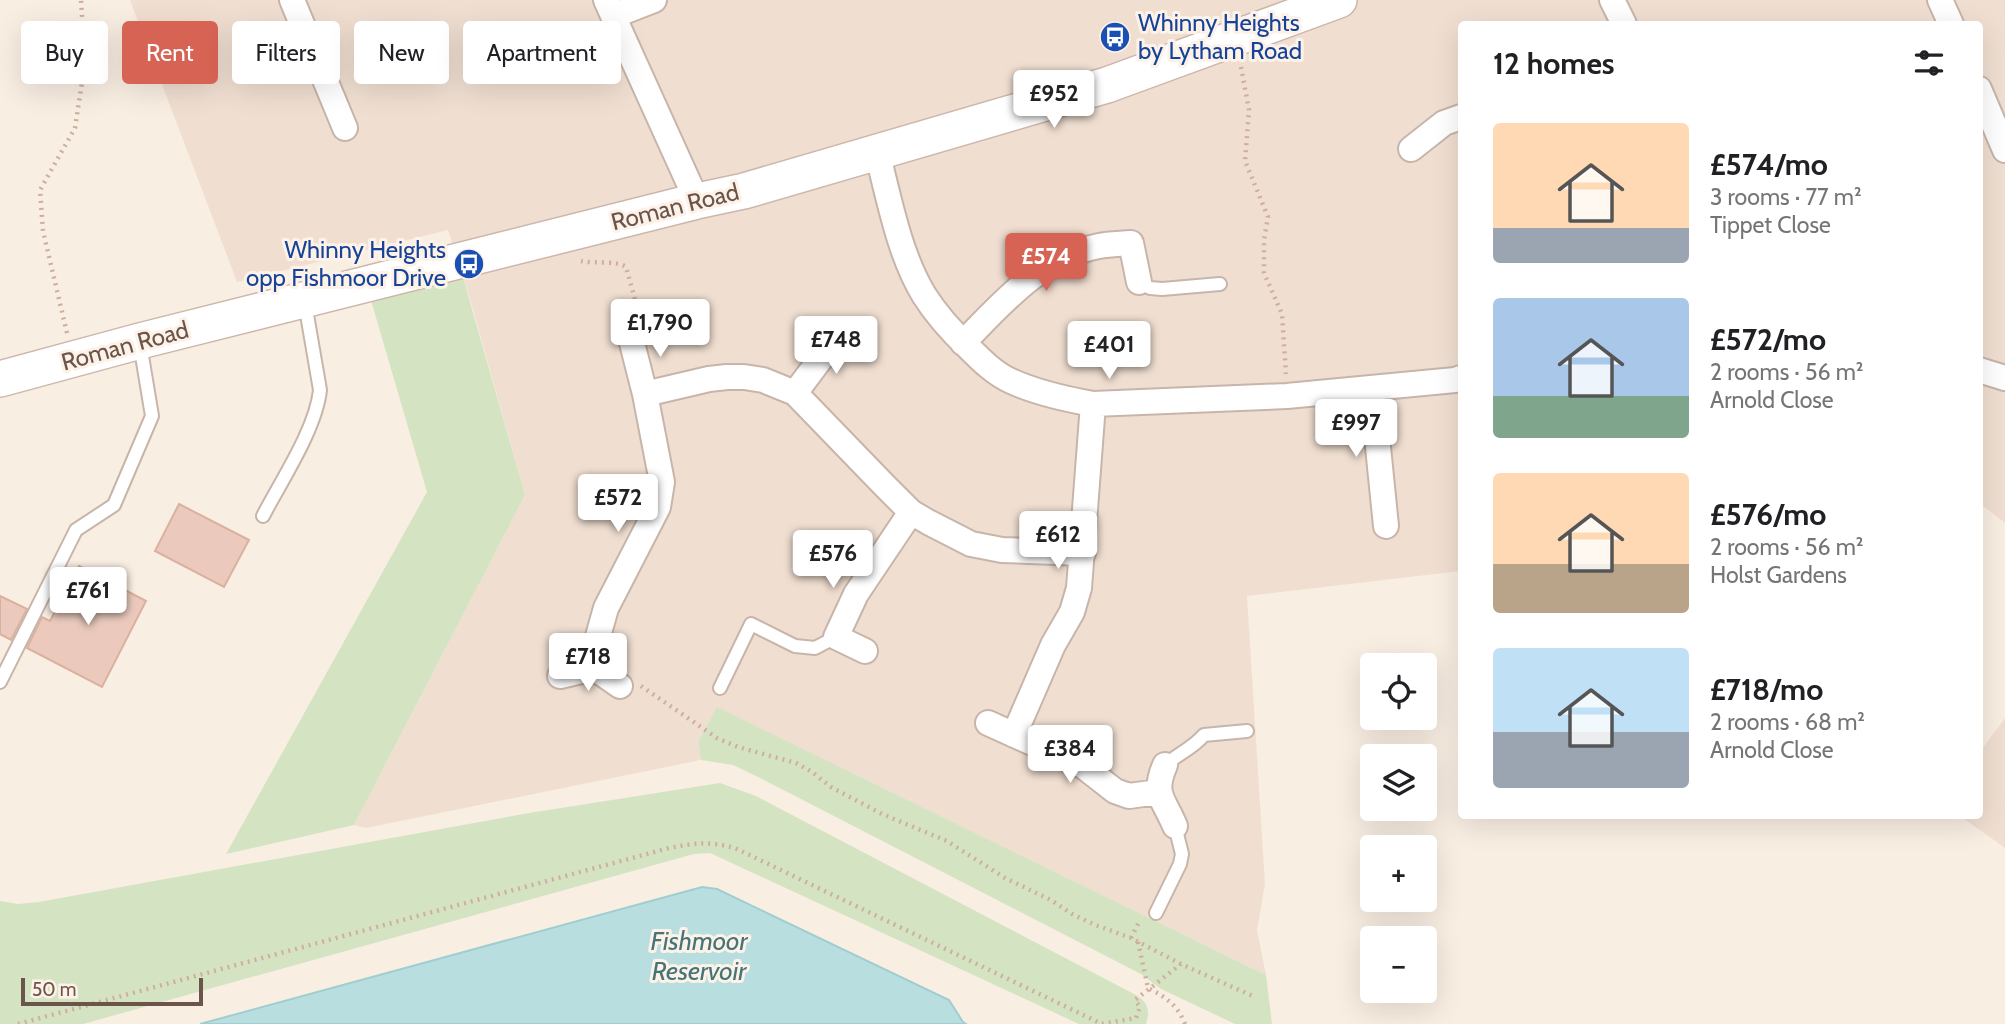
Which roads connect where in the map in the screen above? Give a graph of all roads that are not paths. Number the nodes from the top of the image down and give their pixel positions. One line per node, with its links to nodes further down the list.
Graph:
1 (292, 0): 11 (street)
2 (654, 0): 6 (street)
3 (1612, 0): 7 (street)
4 (1940, 0): 8 (street)
5 (1331, 2): 14 (street, Roman Road)
6 (610, 8): 15 (street)
7 (1622, 21)
8 (1950, 21)
9 (1983, 102): 13 (street)
10 (1458, 118): 12 (street)
11 (345, 128)
12 (1411, 149)
13 (2005, 150)
14 (877, 152): 15 (street, Roman Road); 22 (street)
15 (697, 201): 18 (street, Roman Road)
16 (1139, 282): 17 (lane); 22 (street)
17 (1220, 284)
18 (304, 300): 21 (street, Roman Road); 32 (lane)
19 (630, 335): 29 (street)
20 (858, 336): 28 (street)
21 (140, 341): 25 (street, Roman Road); 39 (lane)
22 (963, 343): 30 (street)
23 (1983, 371): 24 (street)
24 (2005, 378)
25 (0, 379)
26 (1458, 379): 27 (street)
27 (1372, 388): 30 (street); 33 (street)
28 (795, 393): 29 (street); 31 (street)
29 (645, 394): 37 (street)
30 (1093, 404): 34 (street)
31 (911, 512): 34 (street); 35 (street)
32 (263, 516)
33 (1387, 526)
34 (1083, 553): 44 (street)
35 (836, 637): 36 (street); 41 (lane)
36 (865, 651)
37 (594, 668): 38 (street); 40 (street)
38 (560, 676)
39 (0, 682)
40 (620, 686)
41 (720, 688)
42 (988, 723): 44 (street)
43 (1247, 731): 45 (lane)
44 (1014, 735): 46 (street)
45 (1165, 765): 46 (street)
46 (1158, 792): 47 (street)
47 (1175, 827): 48 (lane)
48 (1156, 913)

